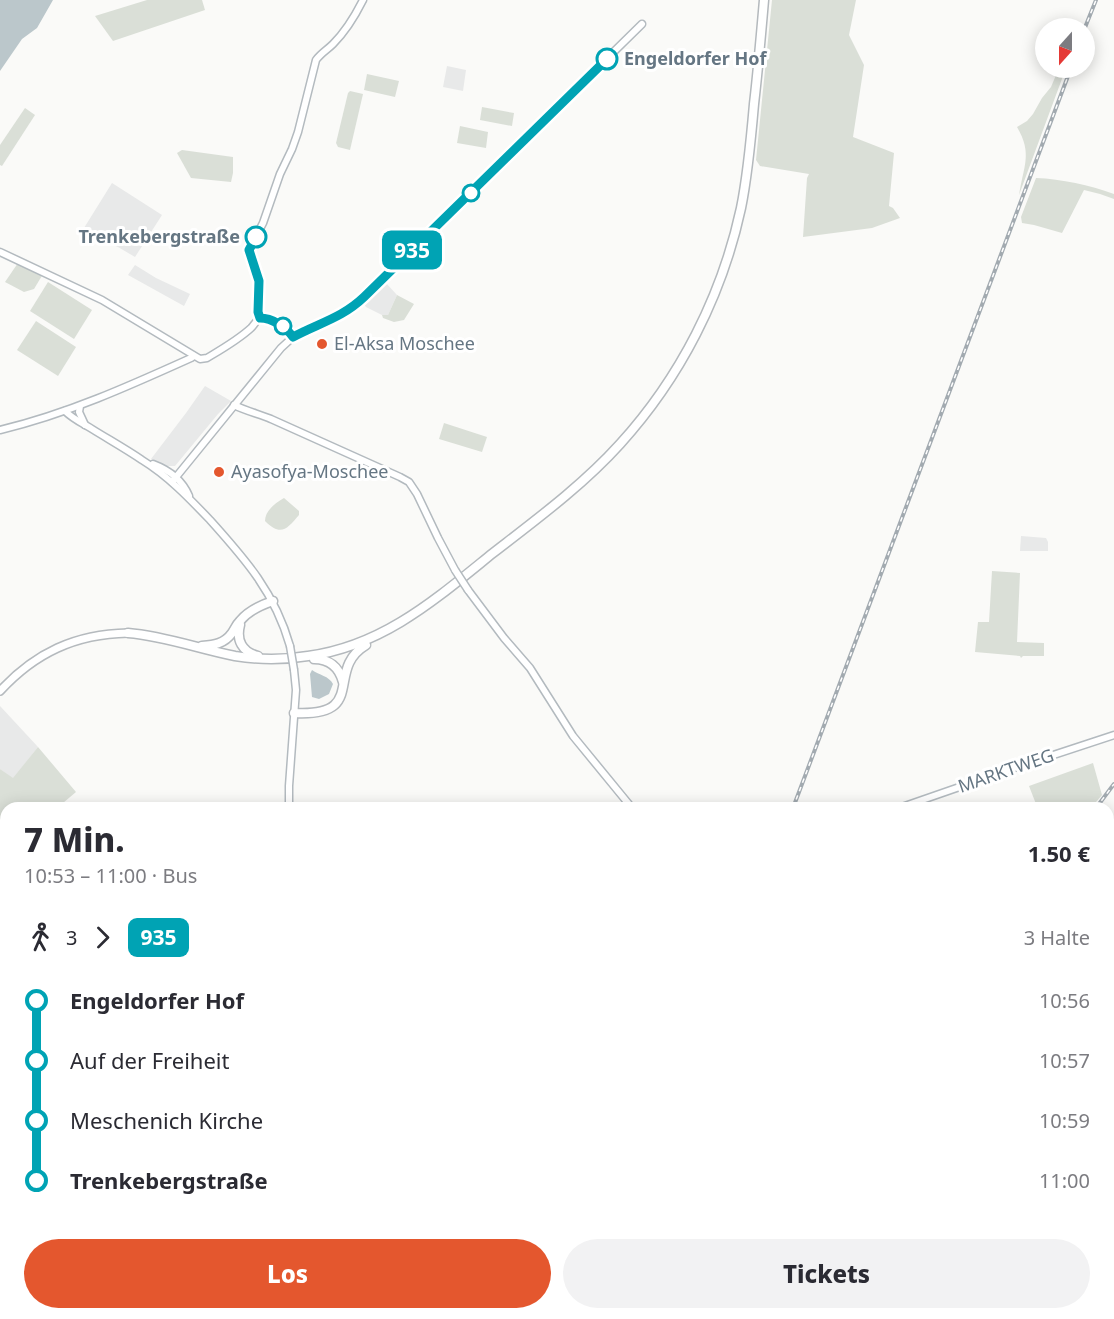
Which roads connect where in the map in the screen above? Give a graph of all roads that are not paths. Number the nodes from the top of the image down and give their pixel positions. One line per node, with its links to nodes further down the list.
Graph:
1 (363, 0): 5 (street)
2 (764, 0): 23 (highway)
3 (642, 24): 6 (street)
4 (0, 252): 7 (street)
5 (260, 318): 6 (street); 7 (street)
6 (293, 337): 8 (street)
7 (194, 356): 9 (street)
8 (237, 402): 11 (street); 12 (street); 13 (street)
9 (80, 406): 10 (street); 14 (street)
10 (68, 410): 14 (street); 15 (street)
11 (244, 410): 12 (street); 13 (street)
12 (254, 412): 32 (street, bridge)
13 (222, 419): 16 (street)
14 (86, 425): 17 (street)
15 (0, 430)
16 (190, 457): 18 (street); 19 (street)
17 (142, 459): 18 (street); 19 (street)
18 (166, 469): 19 (street)
19 (174, 479): 20 (street)
20 (274, 603): 21 (highway); 29 (street, bridge)
21 (242, 619): 24 (highway); 26 (highway)
22 (128, 633): 24 (highway); 28 (main road)
23 (380, 634): 25 (highway); 27 (highway)
24 (195, 646): 26 (highway)
25 (300, 657): 26 (highway); 27 (highway)
26 (271, 659)
27 (344, 686): 29 (highway)
28 (0, 691)
29 (294, 711): 31 (street)
30 (1114, 735): 33 (street, MARKTWEG)
31 (289, 802)
32 (627, 802)
33 (917, 802)

